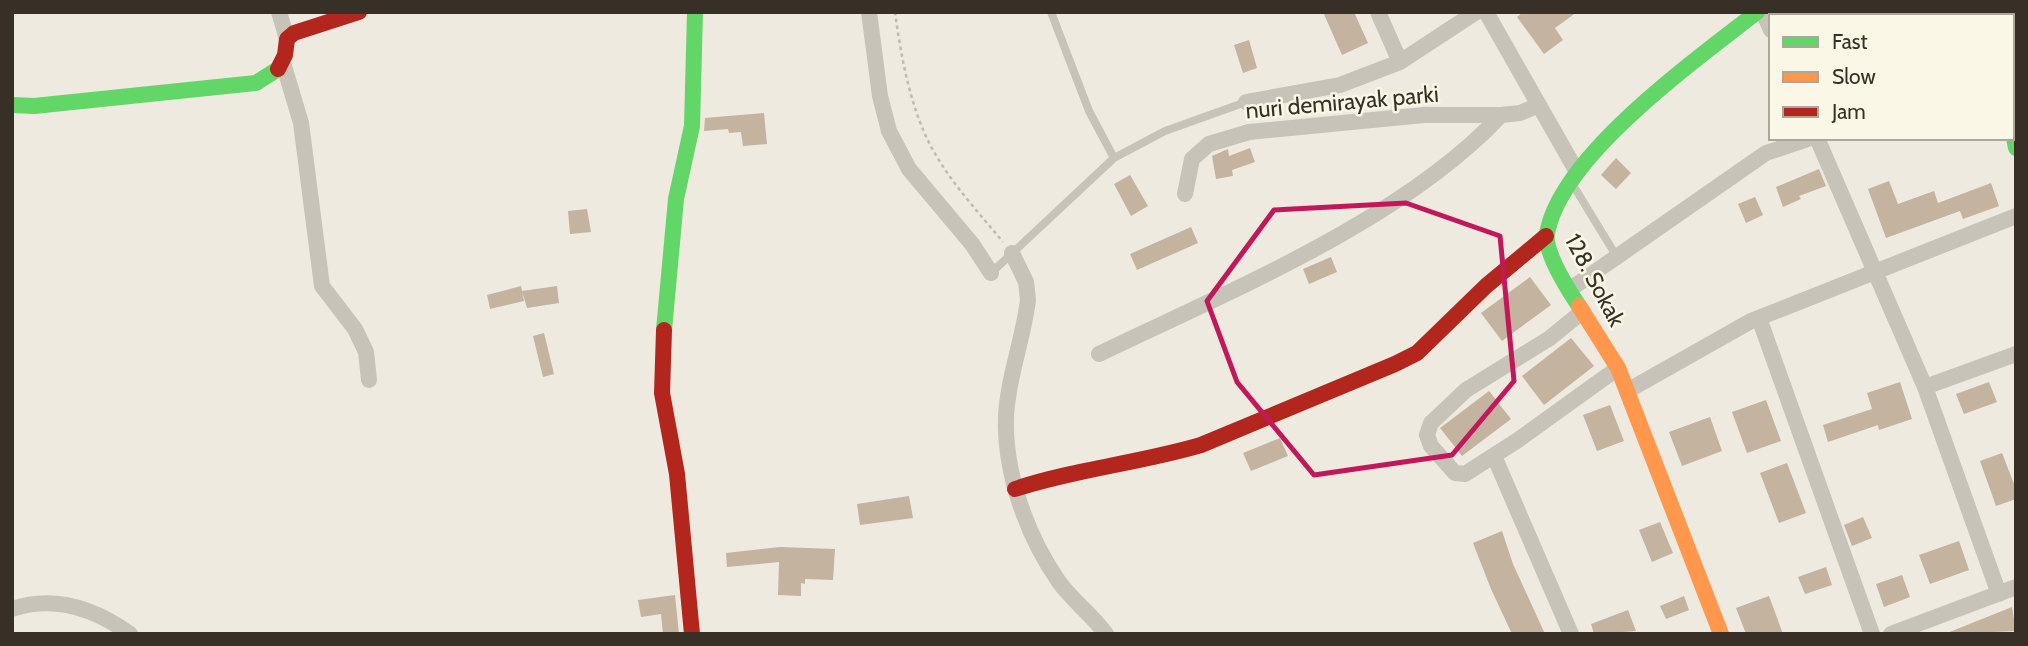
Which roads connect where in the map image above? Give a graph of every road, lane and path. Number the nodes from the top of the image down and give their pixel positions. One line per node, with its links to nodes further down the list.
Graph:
1 (279, 12): 11 (street)
2 (359, 12): 11 (street)
3 (695, 12): 44 (street)
4 (869, 12): 28 (street)
5 (895, 12): 25 (path)
6 (1051, 12): 20 (lane)
7 (1378, 12): 12 (street)
8 (1476, 12): 12 (street)
9 (1486, 12): 16 (street)
10 (1749, 14): 21 (street, 128. Sokak)
11 (287, 38): 13 (street)
12 (1400, 62): 14 (street)
13 (284, 66): 15 (street); 35 (street)
14 (1245, 102): 20 (lane)
15 (12, 105)
16 (1539, 105): 17 (street, nuri demirayak parki); 21 (street)
17 (1501, 115): 22 (street, nuri demirayak parki); 32 (street)
18 (1805, 140): 26 (street)
19 (1818, 140): 27 (street)
20 (1114, 158): 25 (lane)
21 (1574, 177): 24 (street, 128. Sokak); 26 (lane)
22 (1185, 194)
23 (2016, 216): 27 (street)
24 (1546, 236): 29 (street, 128. Sokak); 39 (street)
25 (1012, 253): 28 (lane); 39 (street)
26 (1617, 257): 29 (street)
27 (1875, 271): 31 (street); 36 (street)
28 (991, 273)
29 (1569, 290): 30 (street, 128. Sokak)
30 (1583, 311): 34 (street, 128. Sokak); 38 (street)
31 (1759, 318): 37 (street); 48 (street)
32 (1099, 354)
33 (2016, 354): 36 (street)
34 (1618, 368): 37 (street, 128. Sokak); 38 (street)
35 (369, 380)
36 (1925, 387): 41 (street)
37 (1627, 391): 47 (street, 128. Sokak)
38 (1494, 456): 46 (street)
39 (1015, 489): 45 (street)
40 (2016, 587): 41 (street)
41 (1999, 594): 49 (street)
42 (12, 609): 43 (street)
43 (130, 634)
44 (692, 634)
45 (1106, 634)
46 (1571, 634)
47 (1721, 634)
48 (1872, 634)
49 (1891, 634)

